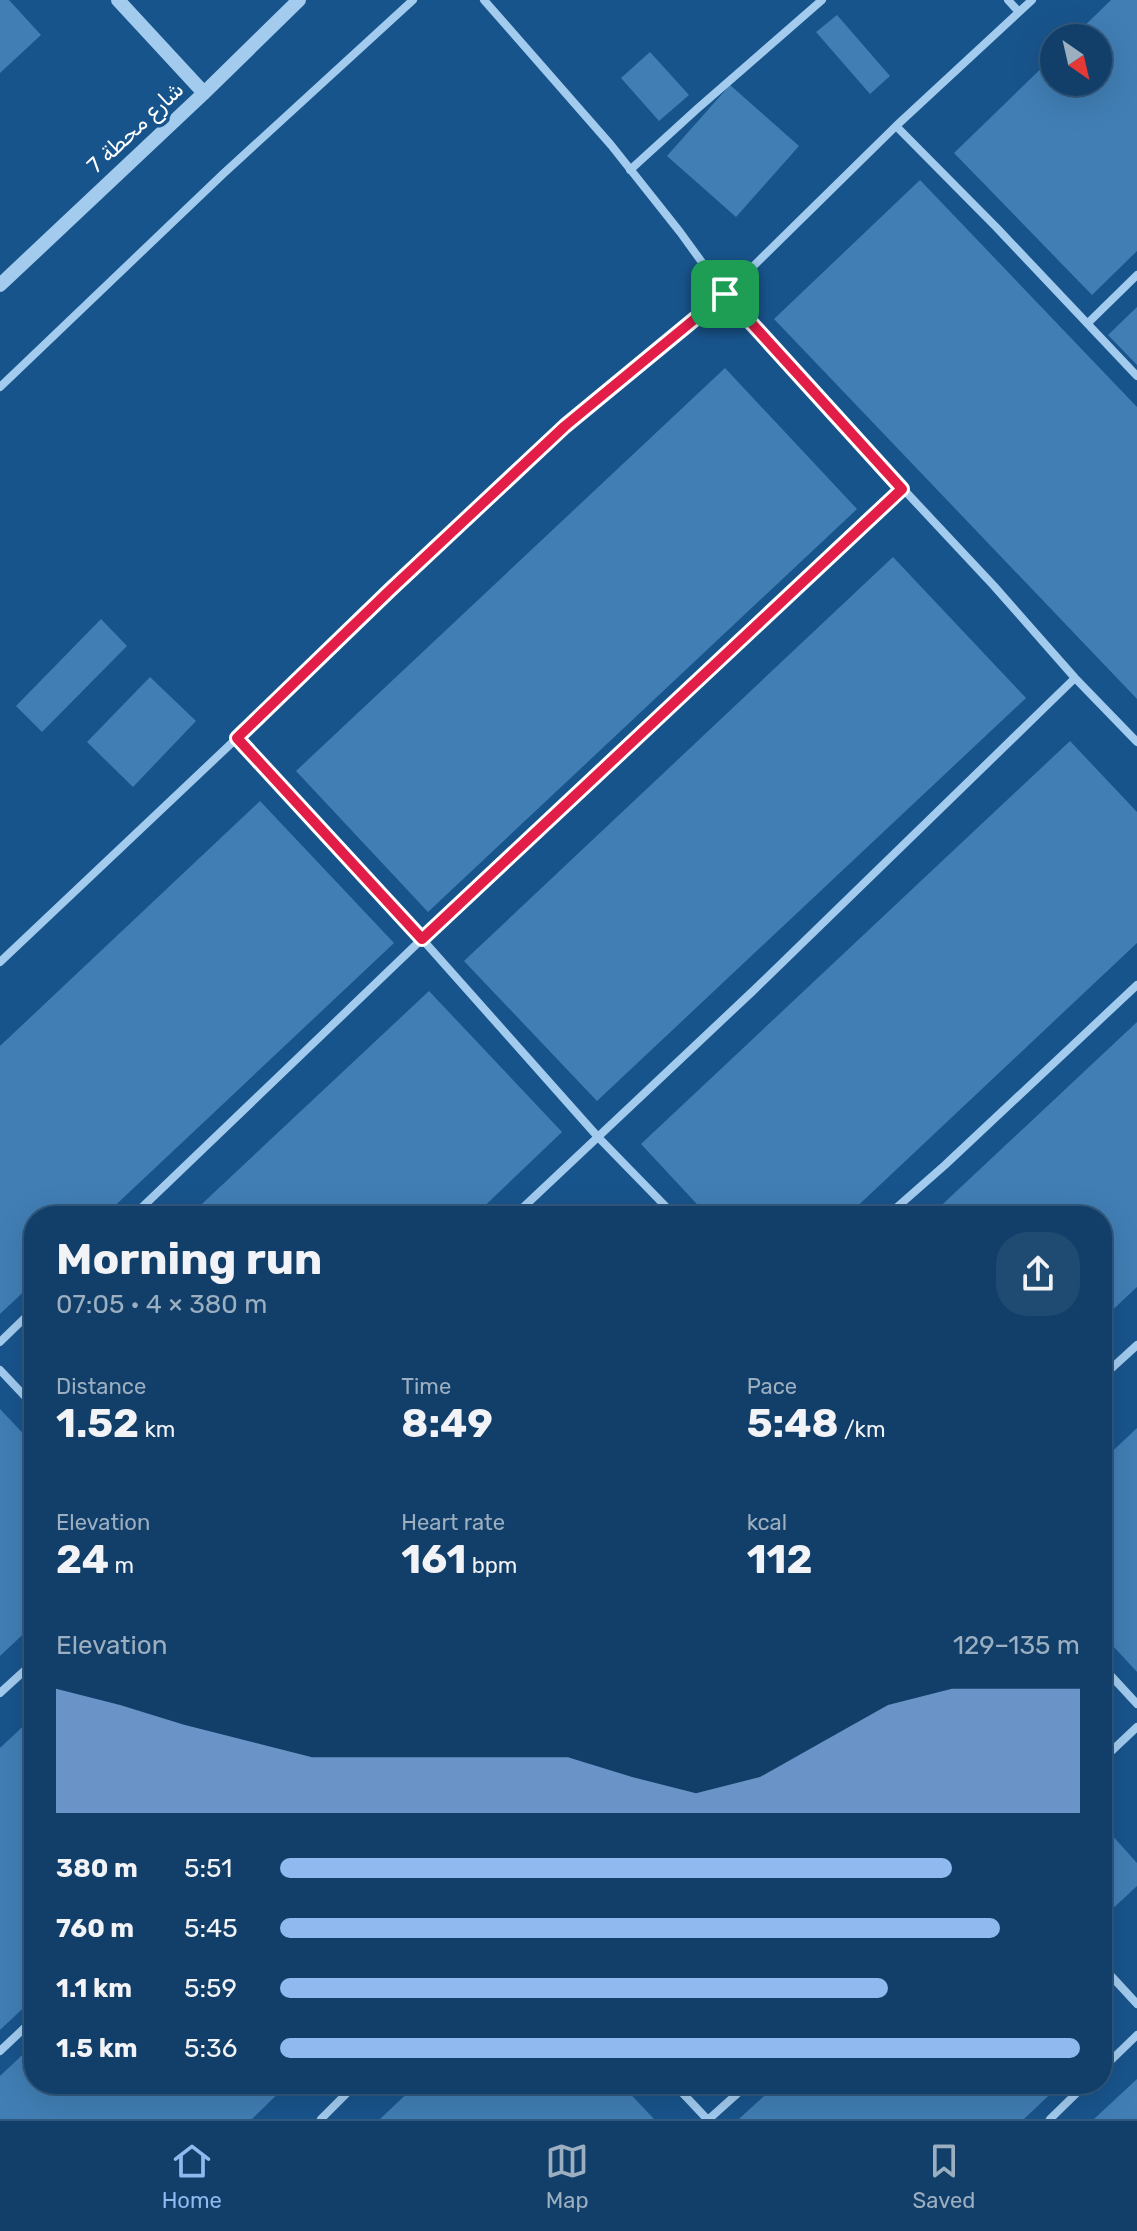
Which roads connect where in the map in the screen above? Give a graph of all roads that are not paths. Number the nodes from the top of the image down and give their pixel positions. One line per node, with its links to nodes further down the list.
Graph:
1 (118, 0): 9 (street)
2 (299, 0): 9 (street, شارع محطة 7)
3 (413, 0): 17 (street)
4 (484, 0): 11 (street)
5 (822, 0): 11 (street)
6 (1008, 0): 8 (street)
7 (1032, 0): 8 (street)
8 (1019, 12): 10 (street)
9 (204, 93): 13 (street, شارع محطة 7)
10 (896, 126): 14 (street); 15 (street)
11 (630, 170): 14 (street)
12 (1137, 275): 15 (street)
13 (0, 285)
14 (725, 294): 18 (street); 20 (street)
15 (1088, 323): 16 (street)
16 (1137, 376)
17 (0, 387)
18 (902, 489): 19 (street); 22 (street)
19 (1075, 678): 21 (street); 25 (street)
20 (237, 738): 22 (street); 23 (street)
21 (1137, 742)
22 (422, 939): 25 (street); 26 (street)
23 (0, 962)
24 (1137, 985): 29 (street)
25 (598, 1137): 27 (street); 28 (street)
26 (143, 1206)
27 (525, 1206)
28 (665, 1206)
29 (898, 1206)
30 (24, 1319): 31 (street)
31 (0, 1342)
32 (1137, 1345): 33 (street)
33 (1112, 1368)
34 (0, 1370): 35 (street)
35 (24, 1395)
36 (24, 1671): 38 (street)
37 (1112, 1677): 39 (street)
38 (0, 1693)
39 (1137, 1704)
40 (1137, 1727): 41 (street)
41 (1112, 1751)
42 (1112, 1977): 43 (street)
43 (1137, 2004)
44 (24, 2028): 46 (street)
45 (1137, 2035): 47 (street)
46 (0, 2051)
47 (1112, 2059)
48 (346, 2094): 52 (street)
49 (684, 2094): 53 (street)
50 (737, 2094): 53 (street)
51 (1076, 2094): 54 (street)
52 (321, 2119)
53 (708, 2119)
54 (1050, 2119)

